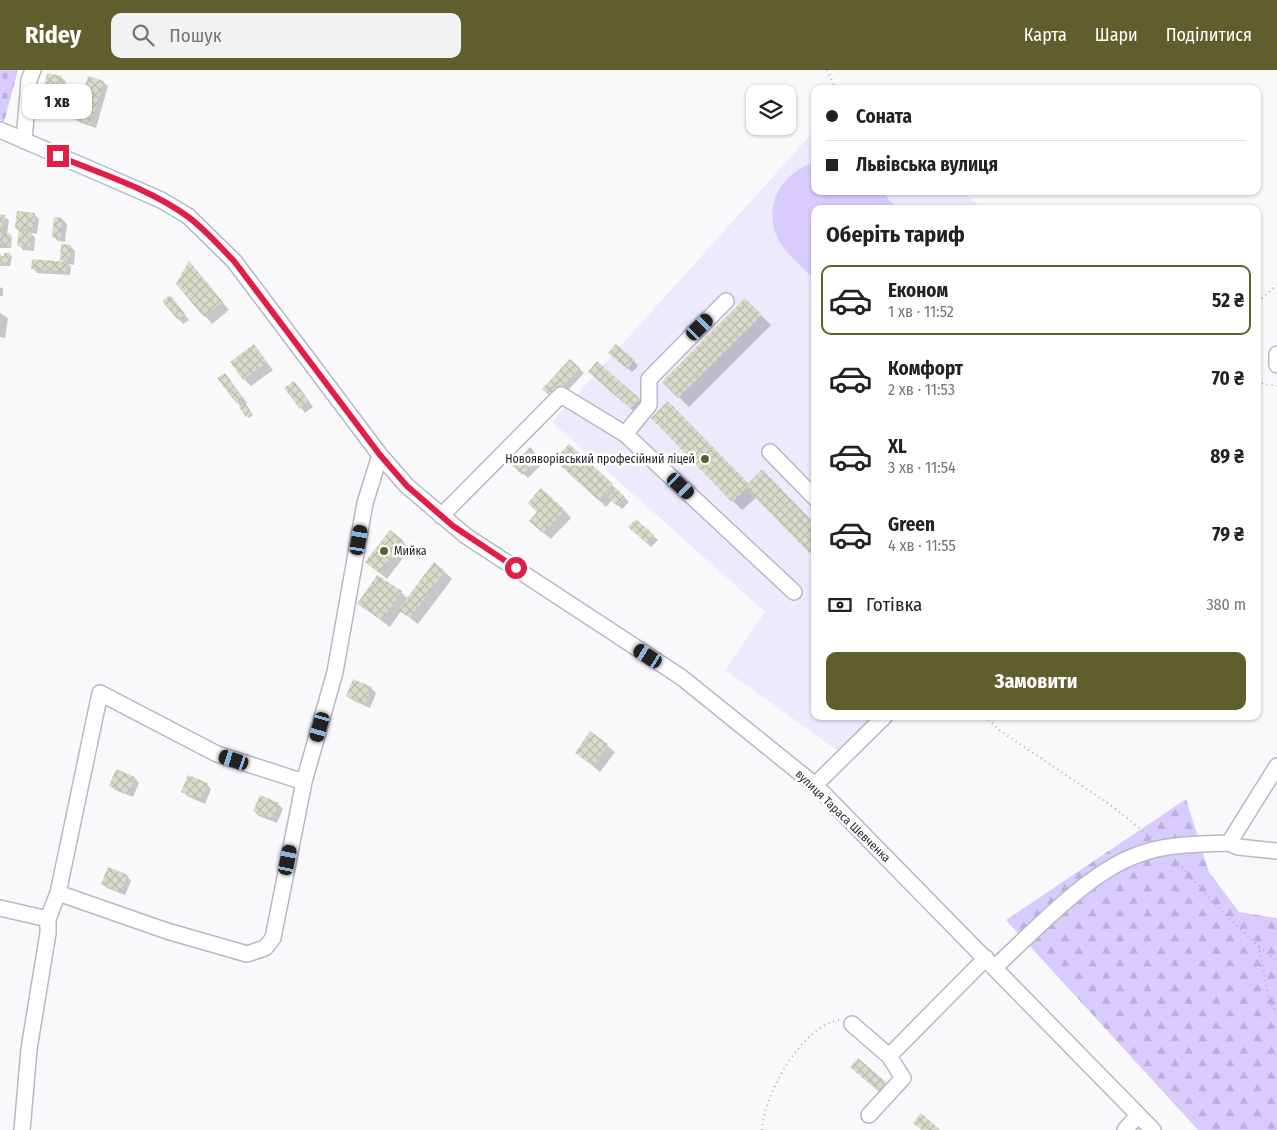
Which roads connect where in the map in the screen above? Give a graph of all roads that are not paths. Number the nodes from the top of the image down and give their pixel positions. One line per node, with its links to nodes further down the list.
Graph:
1 (33, 70): 3 (street)
2 (0, 130): 3 (street, вулиця Тараса Шевченка)
3 (24, 141): 9 (street, вулиця Тараса Шевченка)
4 (726, 301): 7 (street)
5 (1277, 354): 6 (street)
6 (1277, 365)
7 (625, 434): 11 (street); 12 (street)
8 (770, 452): 10 (street)
9 (380, 455): 11 (street, вулиця Тараса Шевченка); 15 (street)
10 (811, 494)
11 (441, 516): 16 (street, вулиця Тараса Шевченка)
12 (794, 592)
13 (881, 720): 16 (street)
14 (1277, 766): 17 (street)
15 (304, 782): 19 (street); 19 (street)
16 (815, 786): 22 (street, вулиця Тараса Шевченка)
17 (1229, 843): 18 (street); 22 (street)
18 (1277, 852)
19 (58, 893): 21 (street)
20 (0, 908): 21 (street)
21 (48, 919): 27 (street)
22 (991, 962): 24 (street); 26 (street, вулиця Тараса Шевченка)
23 (852, 1024): 24 (street)
24 (890, 1056): 25 (street)
25 (869, 1115)
26 (1138, 1115): 28 (street); 29 (street, вулиця Тараса Шевченка)
27 (22, 1130)
28 (1125, 1130)
29 (1153, 1130)

